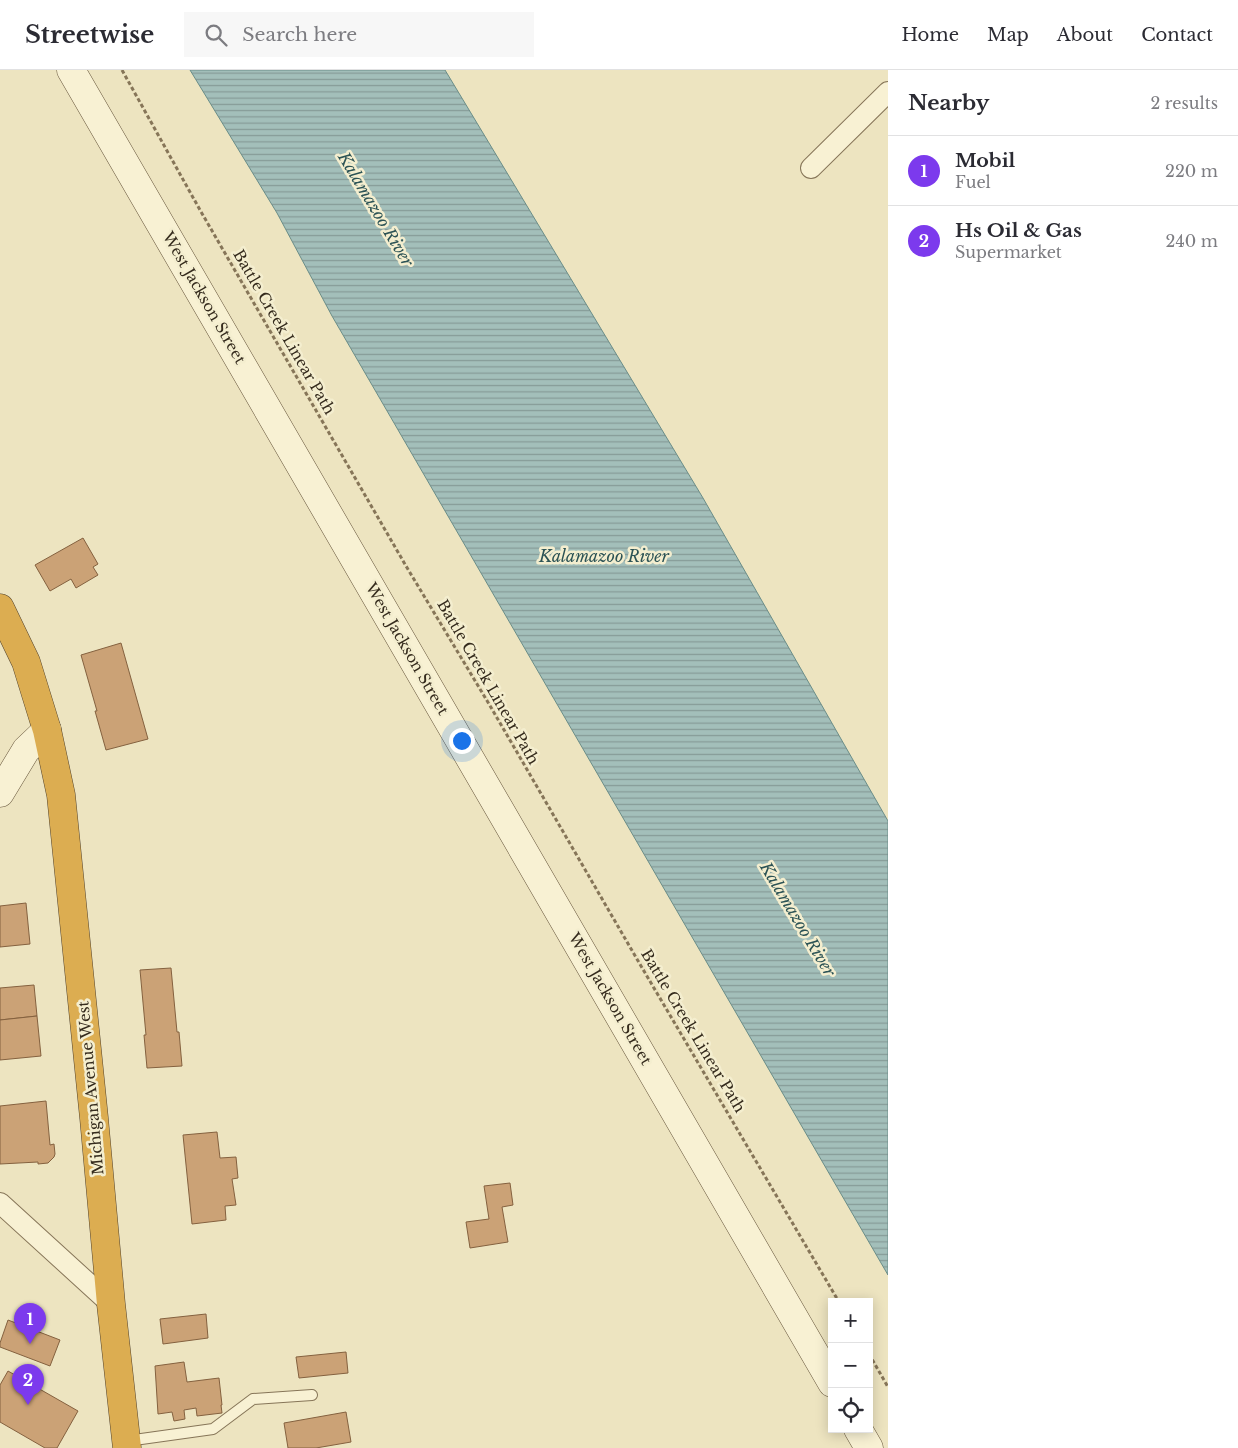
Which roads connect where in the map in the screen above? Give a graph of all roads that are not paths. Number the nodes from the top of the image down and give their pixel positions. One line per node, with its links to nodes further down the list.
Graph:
1 (71, 70): 9 (street, West Jackson Street)
2 (888, 92): 3 (street)
3 (810, 168)
4 (0, 608): 5 (highway, Michigan Avenue West)
5 (47, 730): 6 (street); 8 (highway, Michigan Avenue West)
6 (0, 793)
7 (0, 1204): 8 (street)
8 (111, 1304): 12 (highway, Michigan Avenue West)
9 (828, 1376)
10 (312, 1395): 12 (lane)
11 (860, 1433): 13 (street)
12 (127, 1444)
13 (869, 1448)

